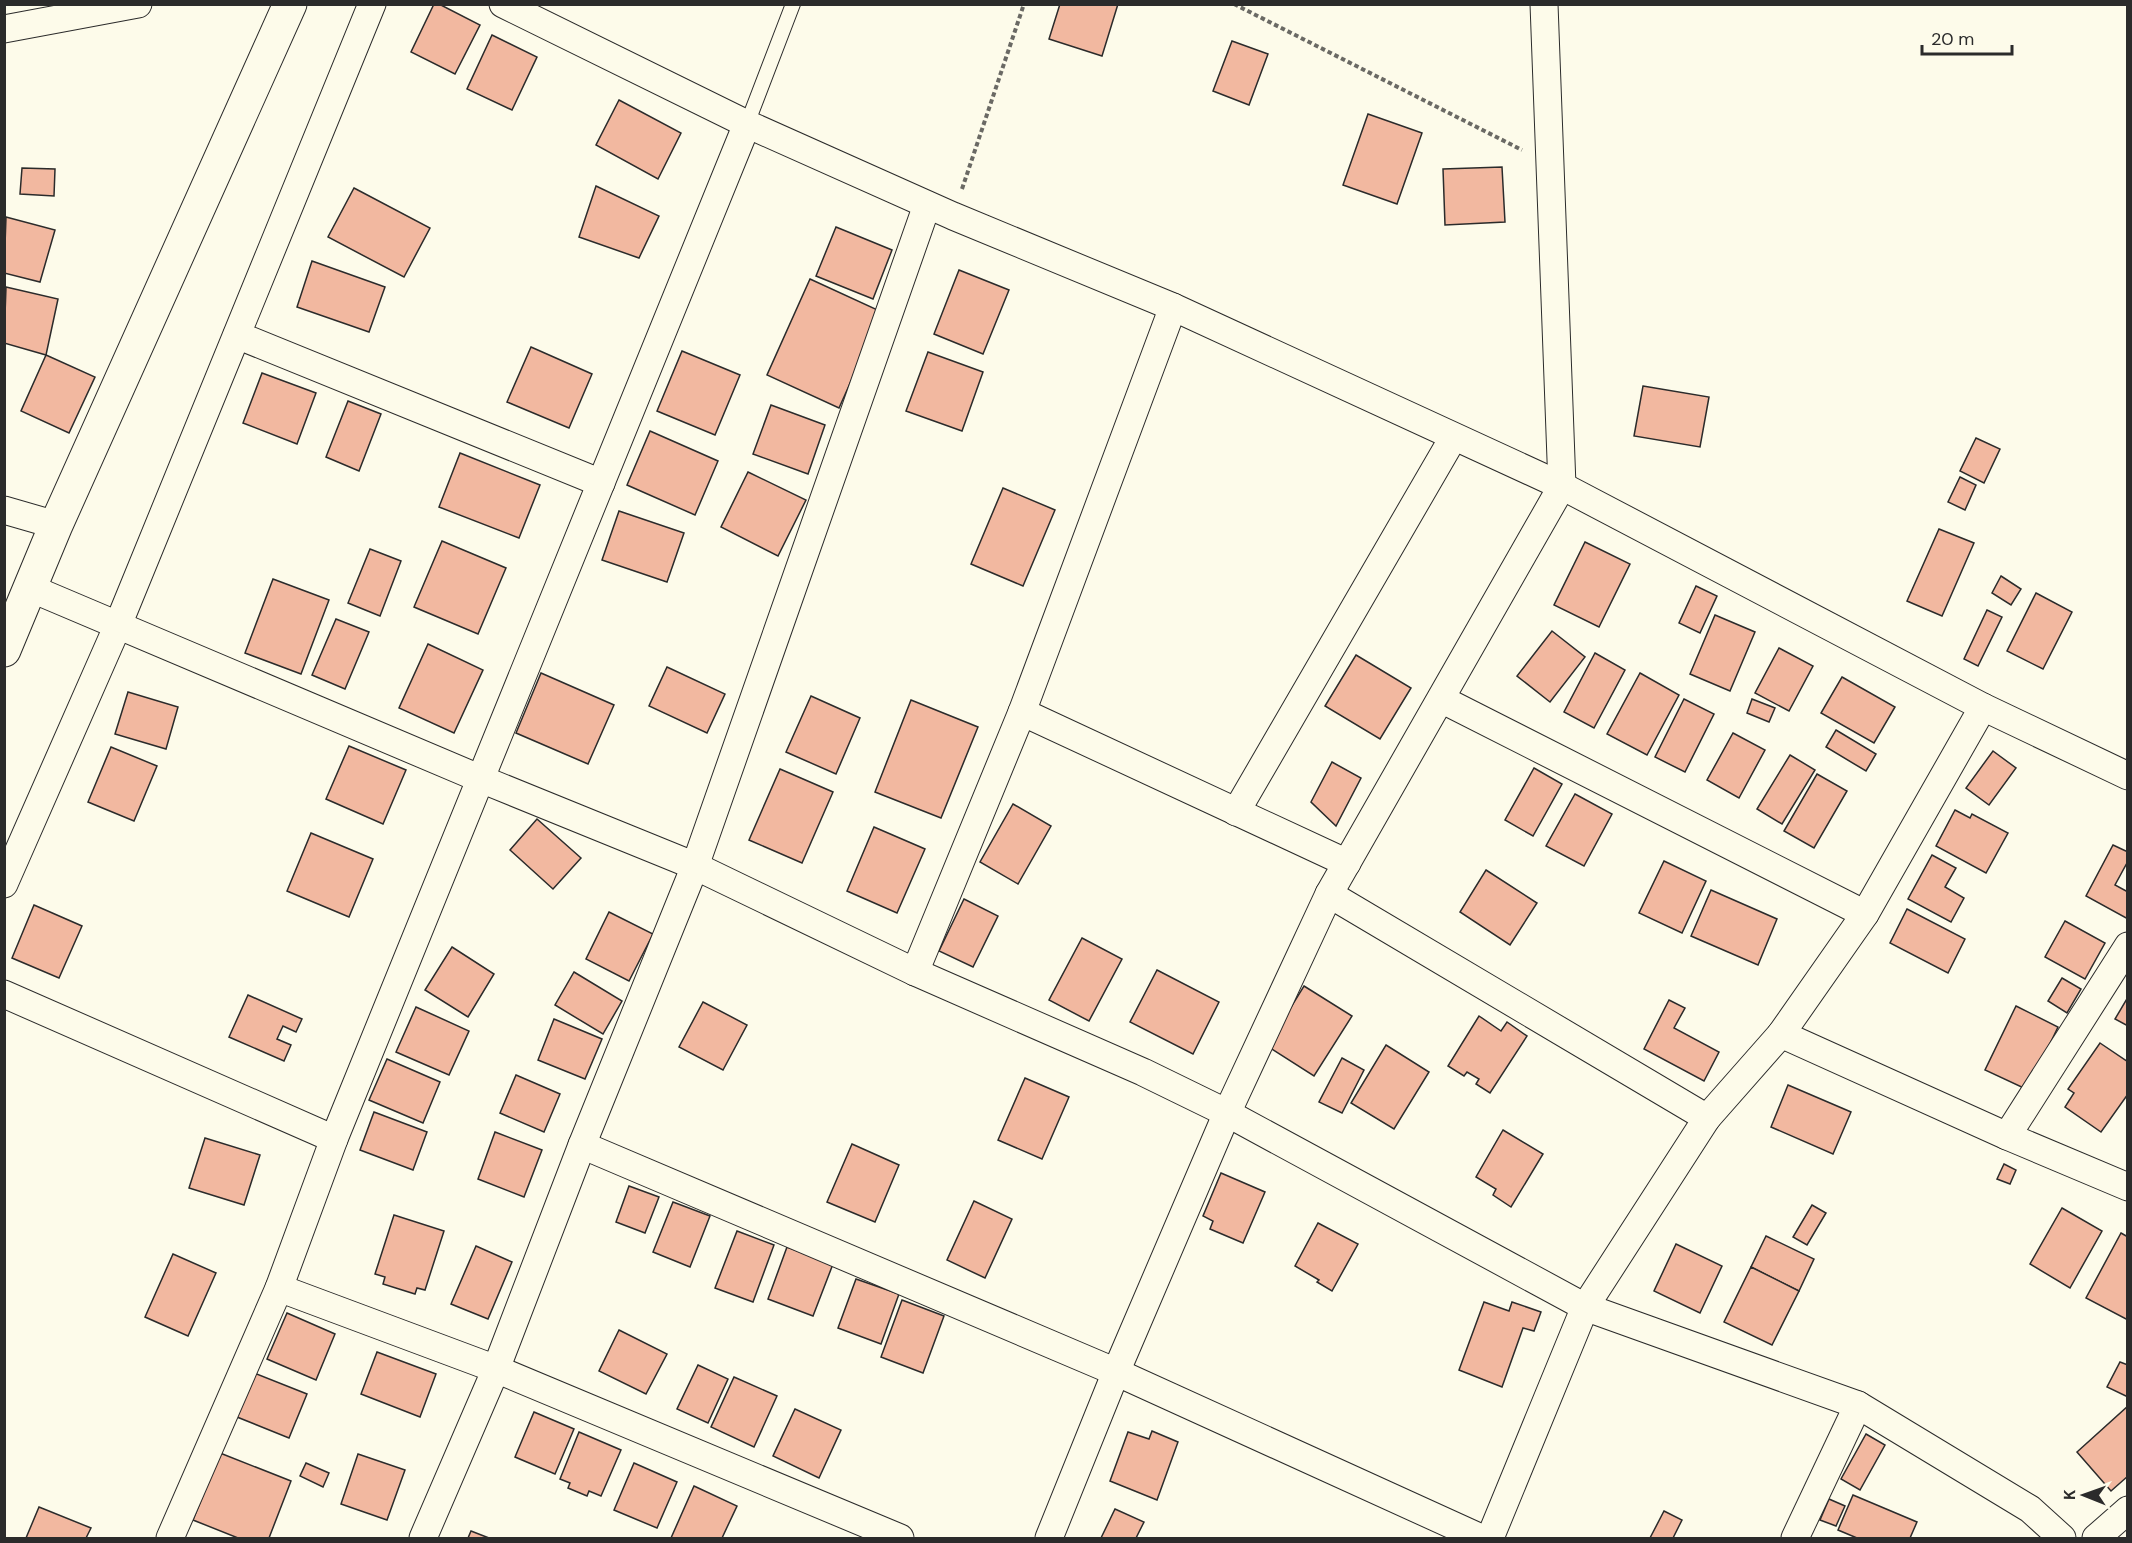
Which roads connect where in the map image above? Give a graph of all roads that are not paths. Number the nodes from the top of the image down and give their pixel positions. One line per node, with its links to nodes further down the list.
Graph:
1 (138, 4): 7 (street)
2 (290, 4): 16 (street)
3 (372, 4): 11 (street)
4 (503, 4): 8 (street)
5 (793, 4): 8 (lane)
6 (1544, 4): 14 (street)
7 (4, 29)
8 (747, 124): 9 (street); 13 (street)
9 (927, 205): 10 (street); 27 (street)
10 (1173, 307): 12 (street); 22 (street)
11 (237, 335): 13 (street); 18 (street)
12 (1453, 438): 14 (street); 25 (street)
13 (601, 483): 24 (street)
14 (1562, 486): 20 (street); 21 (street)
15 (4, 510): 16 (street)
16 (56, 525): 17 (street)
17 (30, 588): 18 (street); 19 (street)
18 (118, 625): 24 (street); 28 (street)
19 (4, 650)
20 (1441, 699): 26 (street); 30 (street)
21 (1983, 707): 23 (street); 30 (street)
22 (1022, 712): 25 (street); 32 (street)
23 (2127, 776)
24 (481, 779): 27 (street); 38 (street)
25 (1236, 812): 26 (street)
26 (1347, 863): 29 (street)
27 (695, 866): 32 (street); 39 (street)
28 (4, 884)
29 (1329, 894): 35 (street); 36 (street)
30 (1865, 914): 34 (street)
31 (2127, 946): 37 (street)
32 (915, 972): 35 (street)
33 (4, 994): 38 (street)
34 (1781, 1034): 36 (street); 37 (street)
35 (1227, 1113): 42 (street); 44 (street)
36 (1707, 1118): 42 (street)
37 (2007, 1136): 40 (street)
38 (334, 1139): 41 (street)
39 (582, 1145): 43 (street); 44 (street)
40 (2127, 1187)
41 (279, 1288): 43 (street); 47 (street)
42 (1585, 1307): 45 (street); 52 (street)
43 (496, 1369): 48 (street); 49 (street)
44 (1116, 1372): 50 (street); 51 (street)
45 (1858, 1405): 53 (street); 54 (street)
46 (2127, 1510): 55 (street)
47 (170, 1539)
48 (423, 1539)
49 (900, 1539)
50 (1049, 1539)
51 (1481, 1539)
52 (1490, 1539)
53 (1795, 1539)
54 (2062, 1539)
55 (2096, 1539)

